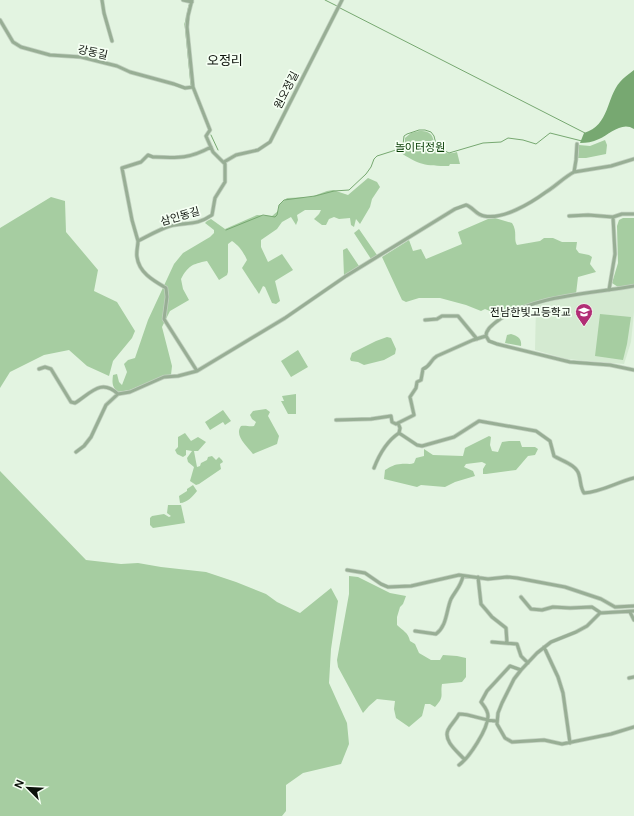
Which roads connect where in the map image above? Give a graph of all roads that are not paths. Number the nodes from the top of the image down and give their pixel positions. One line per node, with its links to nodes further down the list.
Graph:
1 (102, 0): 6 (street)
2 (183, 0): 3 (street)
3 (192, 1): 7 (street)
4 (342, 2): 11 (street, 원오정길)
5 (0, 20): 7 (street, 강동길)
6 (112, 40)
7 (193, 87): 9 (street)
8 (577, 144): 12 (street)
9 (211, 147): 11 (street); 16 (street)
10 (634, 159): 12 (street)
11 (224, 162): 16 (street, 삼인동길)
12 (574, 172): 24 (street)
13 (634, 214): 15 (street)
14 (568, 216): 15 (street)
15 (613, 217): 18 (street)
16 (138, 241): 24 (street)
17 (634, 286): 18 (street)
18 (609, 290): 20 (street)
19 (425, 320): 21 (street)
20 (486, 336): 21 (street); 23 (street)
21 (477, 339): 27 (street)
22 (39, 369): 25 (street)
23 (634, 370)
24 (197, 371): 25 (street)
25 (118, 394): 29 (street)
26 (336, 420): 27 (street)
27 (398, 424): 28 (street)
28 (399, 433): 30 (street); 31 (street)
29 (76, 452)
30 (374, 468)
31 (634, 478)
32 (347, 570): 33 (street)
33 (463, 576): 34 (street); 40 (street)
34 (478, 577): 36 (street); 42 (street)
35 (521, 597): 38 (street)
36 (634, 606)
37 (632, 611): 38 (street); 39 (street)
38 (601, 613): 43 (street)
39 (634, 620)
40 (415, 631)
41 (492, 642): 42 (street)
42 (507, 643): 44 (street)
43 (544, 647): 44 (street); 51 (street)
44 (528, 663): 45 (street)
45 (521, 670): 48 (street); 49 (street)
46 (634, 677): 47 (street)
47 (629, 678)
48 (487, 721): 49 (street); 52 (street); 52 (street)
49 (497, 721): 51 (street)
50 (634, 727): 51 (street)
51 (570, 743)
52 (464, 759): 53 (street)
53 (458, 765)

